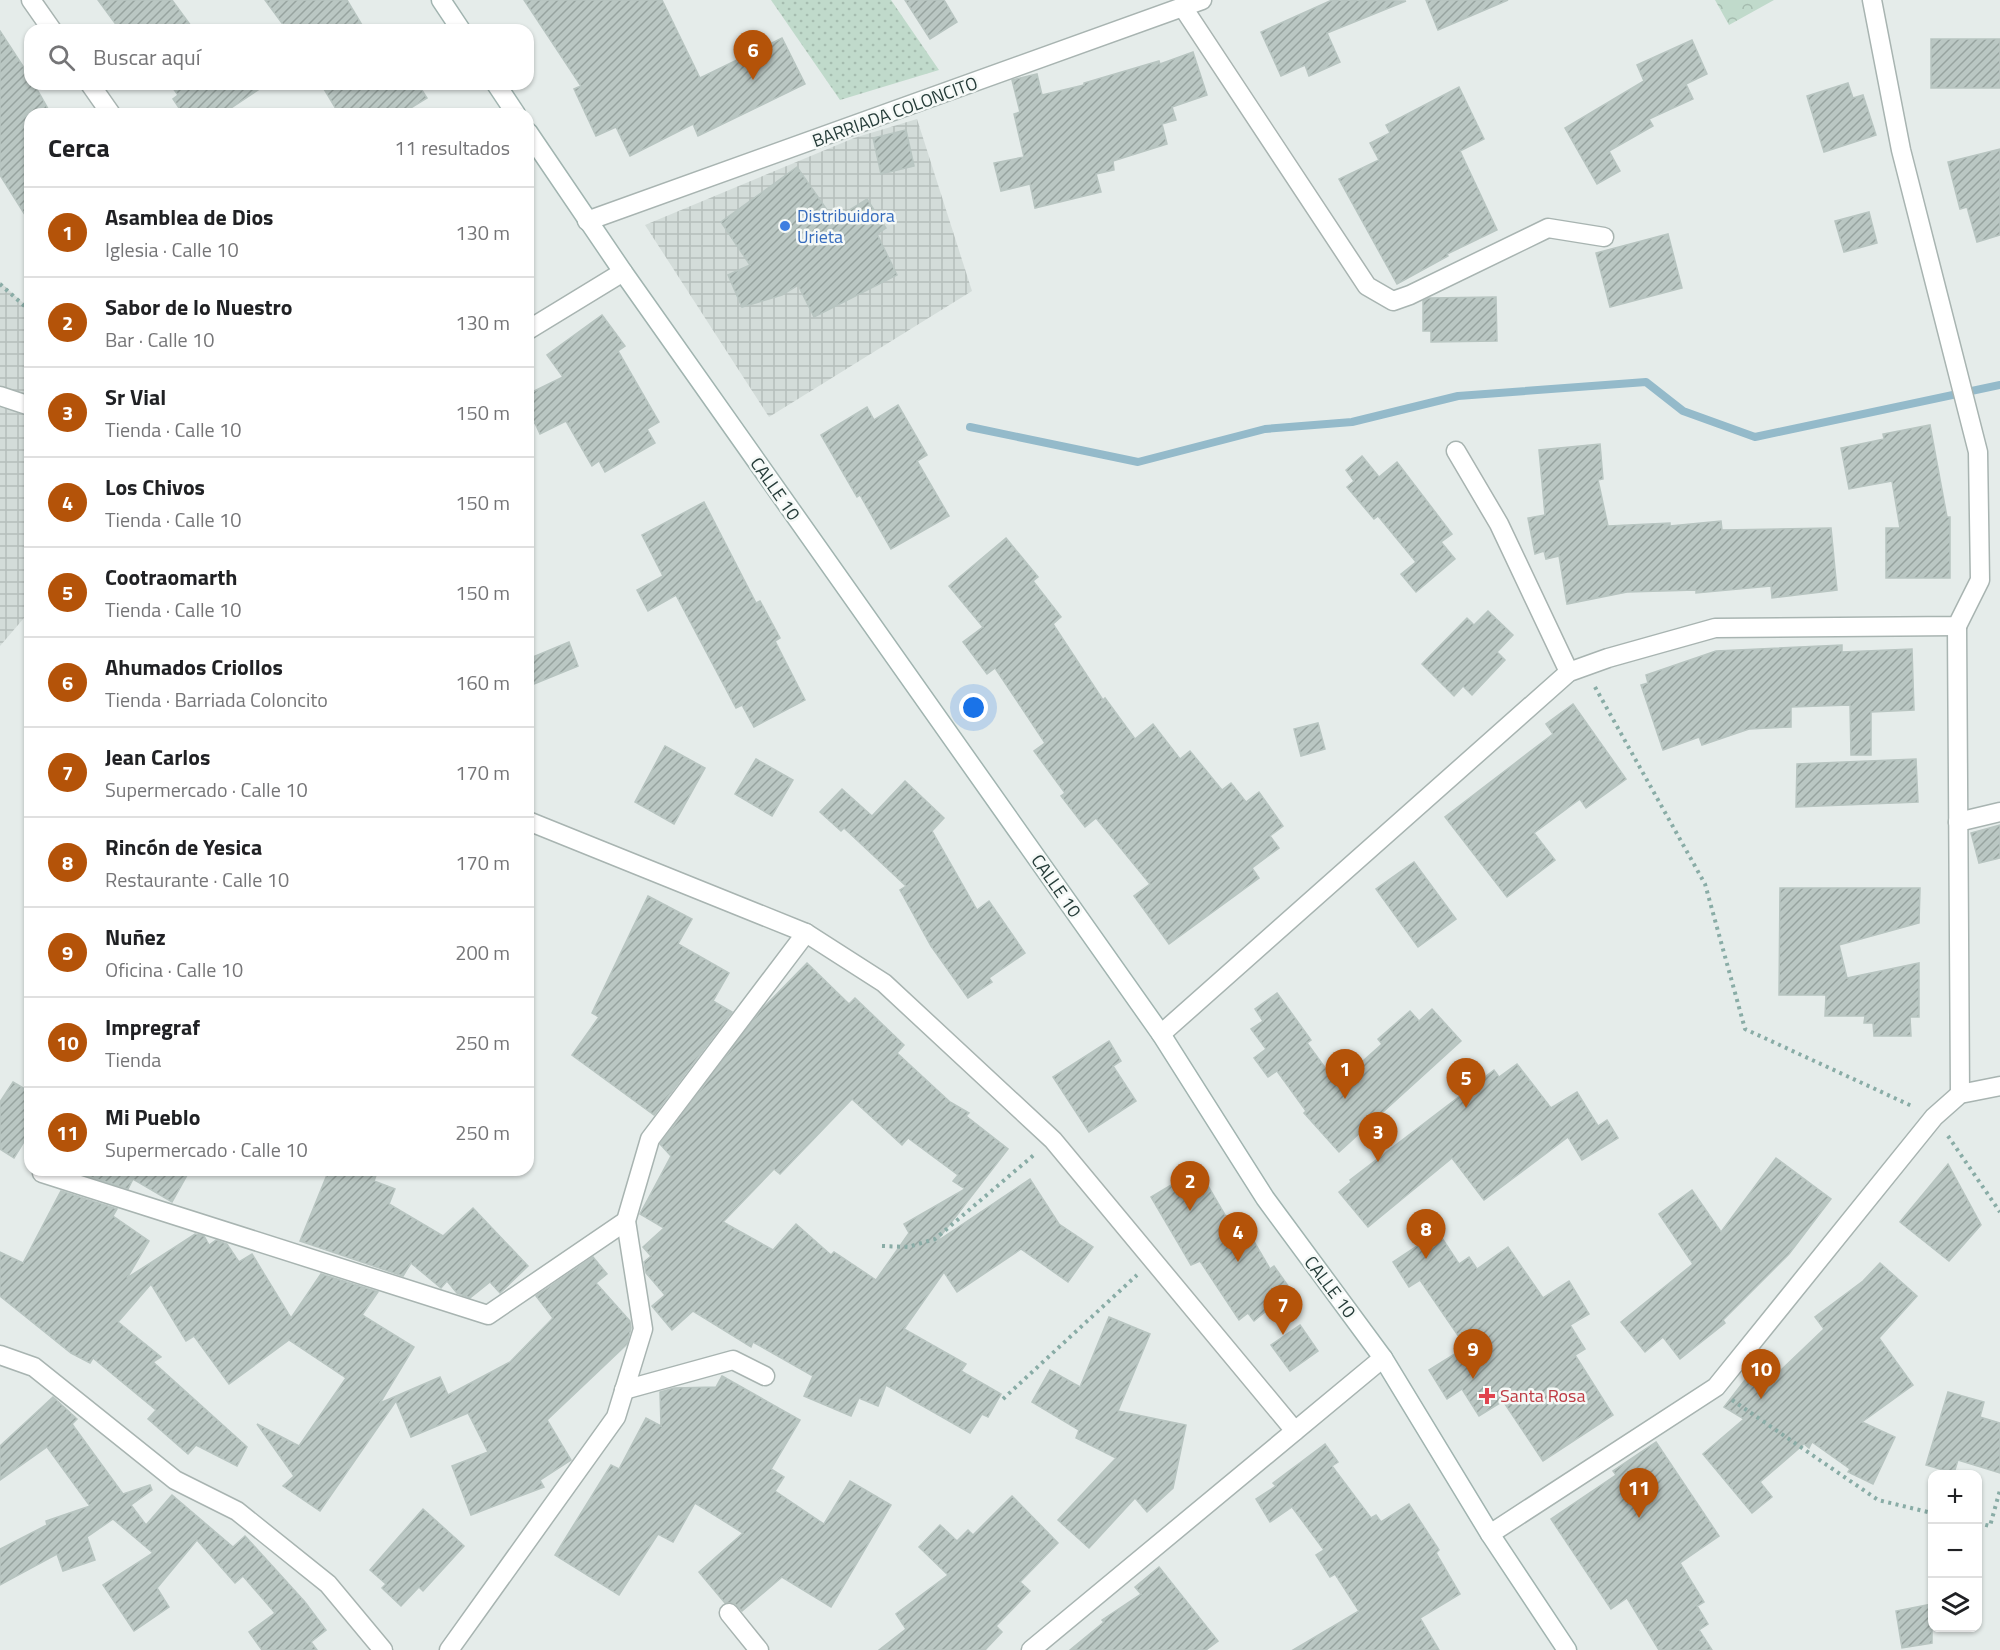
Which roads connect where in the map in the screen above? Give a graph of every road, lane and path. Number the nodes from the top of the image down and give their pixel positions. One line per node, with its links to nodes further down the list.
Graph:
1 (31, 0): 6 (street)
2 (441, 0): 7 (street)
3 (1202, 0): 5 (street, BARRIADA COLONCITO)
4 (1872, 0): 22 (street)
5 (1184, 9): 13 (street, BARRIADA COLONCITO); 14 (street)
6 (48, 24)
7 (456, 24)
8 (94, 90): 10 (street)
9 (500, 90): 11 (street)
10 (107, 108)
11 (512, 108)
12 (534, 141): 13 (street, CALLE 10)
13 (587, 221): 15 (street, CALLE 10)
14 (1604, 237)
15 (623, 272): 18 (street); 28 (street, CALLE 10)
16 (0, 284): 17 (path)
17 (24, 306)
18 (534, 326)
19 (0, 396): 20 (street)
20 (24, 404)
21 (1456, 451): 23 (street)
22 (1957, 626): 23 (street); 25 (street)
23 (1576, 670): 28 (street); 31 (path)
24 (2000, 812): 25 (street)
25 (1958, 822): 30 (street)
26 (534, 823): 27 (street)
27 (806, 933): 32 (street); 35 (street)
28 (1161, 1034): 39 (street, CALLE 10)
29 (2000, 1086): 30 (street)
30 (1960, 1094): 31 (street)
31 (1934, 1117): 34 (path); 41 (street)
32 (1053, 1140): 36 (path); 37 (street)
33 (51, 1176): 35 (street)
34 (2000, 1212)
35 (626, 1221): 42 (street)
36 (882, 1246)
37 (1153, 1260): 43 (path); 44 (street)
38 (0, 1355): 50 (street)
39 (1383, 1358): 44 (street); 48 (street, CALLE 10)
40 (765, 1376): 42 (street)
41 (1716, 1387): 46 (path); 48 (street)
42 (624, 1390): 51 (street)
43 (1003, 1399)
44 (1294, 1431): 53 (street)
45 (2000, 1490): 47 (path)
46 (1928, 1512)
47 (1981, 1524)
48 (1490, 1534): 54 (street, CALLE 10)
49 (729, 1612): 52 (street)
50 (383, 1650)
51 (449, 1650)
52 (759, 1650)
53 (1031, 1650)
54 (1567, 1650)

